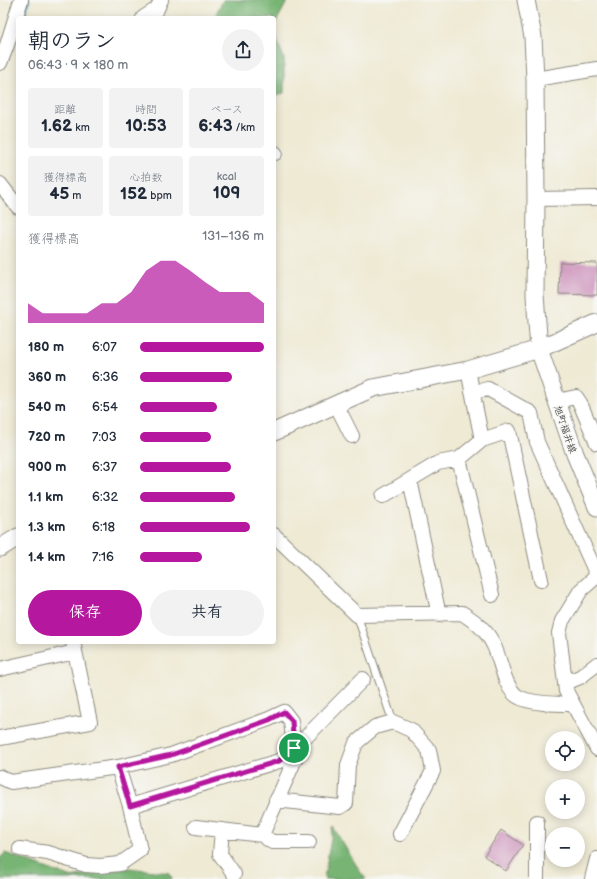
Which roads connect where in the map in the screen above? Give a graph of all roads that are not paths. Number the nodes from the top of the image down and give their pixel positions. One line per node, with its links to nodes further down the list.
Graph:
1 (21, 0): 5 (street)
2 (161, 0): 4 (street)
3 (526, 0): 7 (street, 旭町福井線)
4 (146, 16)
5 (0, 63)
6 (597, 69): 7 (street)
7 (535, 80): 10 (street, 旭町福井線)
8 (8, 188): 11 (street)
9 (597, 198): 10 (street)
10 (536, 199): 13 (street, 旭町福井線)
11 (16, 203)
12 (597, 323): 13 (street)
13 (538, 349): 14 (street); 16 (street, 旭町福井線)
14 (468, 370): 15 (street); 17 (street)
15 (472, 392): 20 (street); 29 (street)
16 (557, 401): 21 (street); 25 (street, 旭町福井線)
17 (336, 404): 18 (street); 19 (street)
18 (276, 431)
19 (352, 436)
20 (482, 440): 22 (street); 30 (street)
21 (597, 443)
22 (459, 459): 23 (street); 31 (street)
23 (410, 480): 24 (street); 33 (street)
24 (383, 496)
25 (597, 507)
26 (16, 537): 28 (street)
27 (276, 537): 32 (street)
28 (0, 548)
29 (597, 576): 38 (street)
30 (541, 580)
31 (492, 595)
32 (357, 615): 33 (street); 40 (lane)
33 (439, 615): 39 (street)
34 (74, 647): 36 (street); 41 (street)
35 (597, 664): 38 (street)
36 (0, 670)
37 (362, 679): 42 (street)
38 (565, 683): 39 (street)
39 (572, 704): 43 (street)
40 (393, 722): 46 (street); 51 (street)
41 (0, 738)
42 (294, 748): 44 (street); 46 (street); 47 (street)
43 (597, 749)
44 (118, 767): 45 (street); 47 (street)
45 (0, 777)
46 (276, 800): 52 (street)
47 (130, 806): 54 (street)
48 (537, 822): 57 (street)
49 (196, 827): 50 (street)
50 (222, 830): 52 (street); 56 (street)
51 (400, 834)
52 (262, 836): 53 (street)
53 (309, 842)
54 (20, 849)
55 (597, 859): 58 (street)
56 (234, 874)
57 (537, 879)
58 (592, 879)

